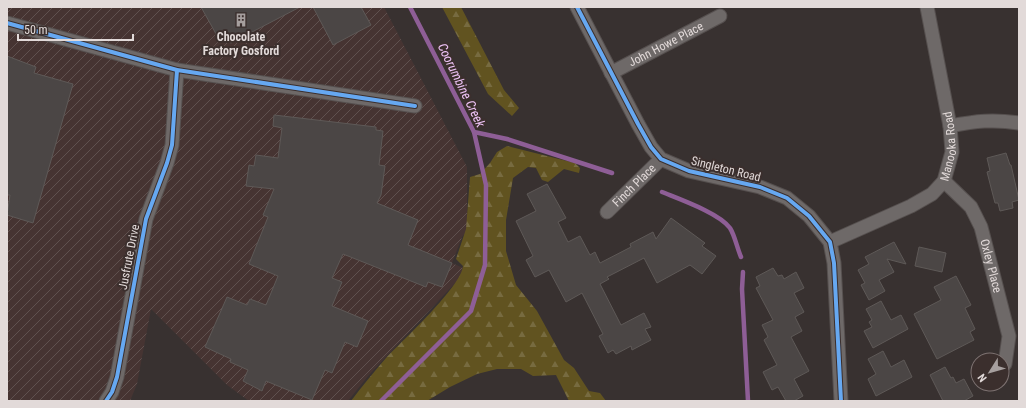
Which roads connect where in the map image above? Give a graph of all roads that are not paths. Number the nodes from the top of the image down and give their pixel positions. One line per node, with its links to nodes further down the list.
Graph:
1 (577, 7): 6 (street, Singleton Road)
2 (927, 7): 9 (street, Manooka Road)
3 (720, 16): 6 (street, John Howe Place)
4 (7, 23): 5 (street)
5 (177, 70): 7 (street); 15 (street, Jusfrute Drive)
6 (612, 73): 10 (street, Singleton Road)
7 (415, 106)
8 (1019, 123): 9 (street)
9 (950, 126): 11 (street, Manooka Road)
10 (661, 159): 12 (street, Finch Place); 13 (street, Singleton Road)
11 (944, 181): 13 (street, Manooka Road); 14 (street, Oxley Place)
12 (607, 212)
13 (830, 242): 16 (street, Singleton Road)
14 (1007, 352)
15 (106, 401)
16 (841, 401)

